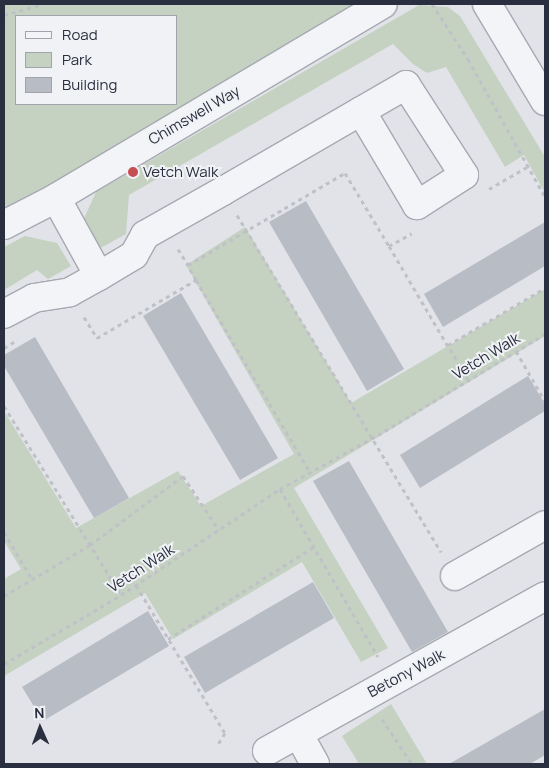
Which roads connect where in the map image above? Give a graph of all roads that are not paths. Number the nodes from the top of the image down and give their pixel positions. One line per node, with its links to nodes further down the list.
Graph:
1 (383, 4): 5 (street, Chimswell Way)
2 (488, 4): 3 (street)
3 (545, 101)
4 (361, 111): 7 (street)
5 (56, 198): 6 (street, Chimswell Way); 7 (street)
6 (4, 225)
7 (99, 276): 8 (street)
8 (4, 314)
9 (543, 532): 10 (street)
10 (455, 576)
11 (545, 596): 12 (street, Betony Walk)
12 (299, 735): 13 (street, Betony Walk); 14 (street)
13 (267, 751)
14 (315, 764)

